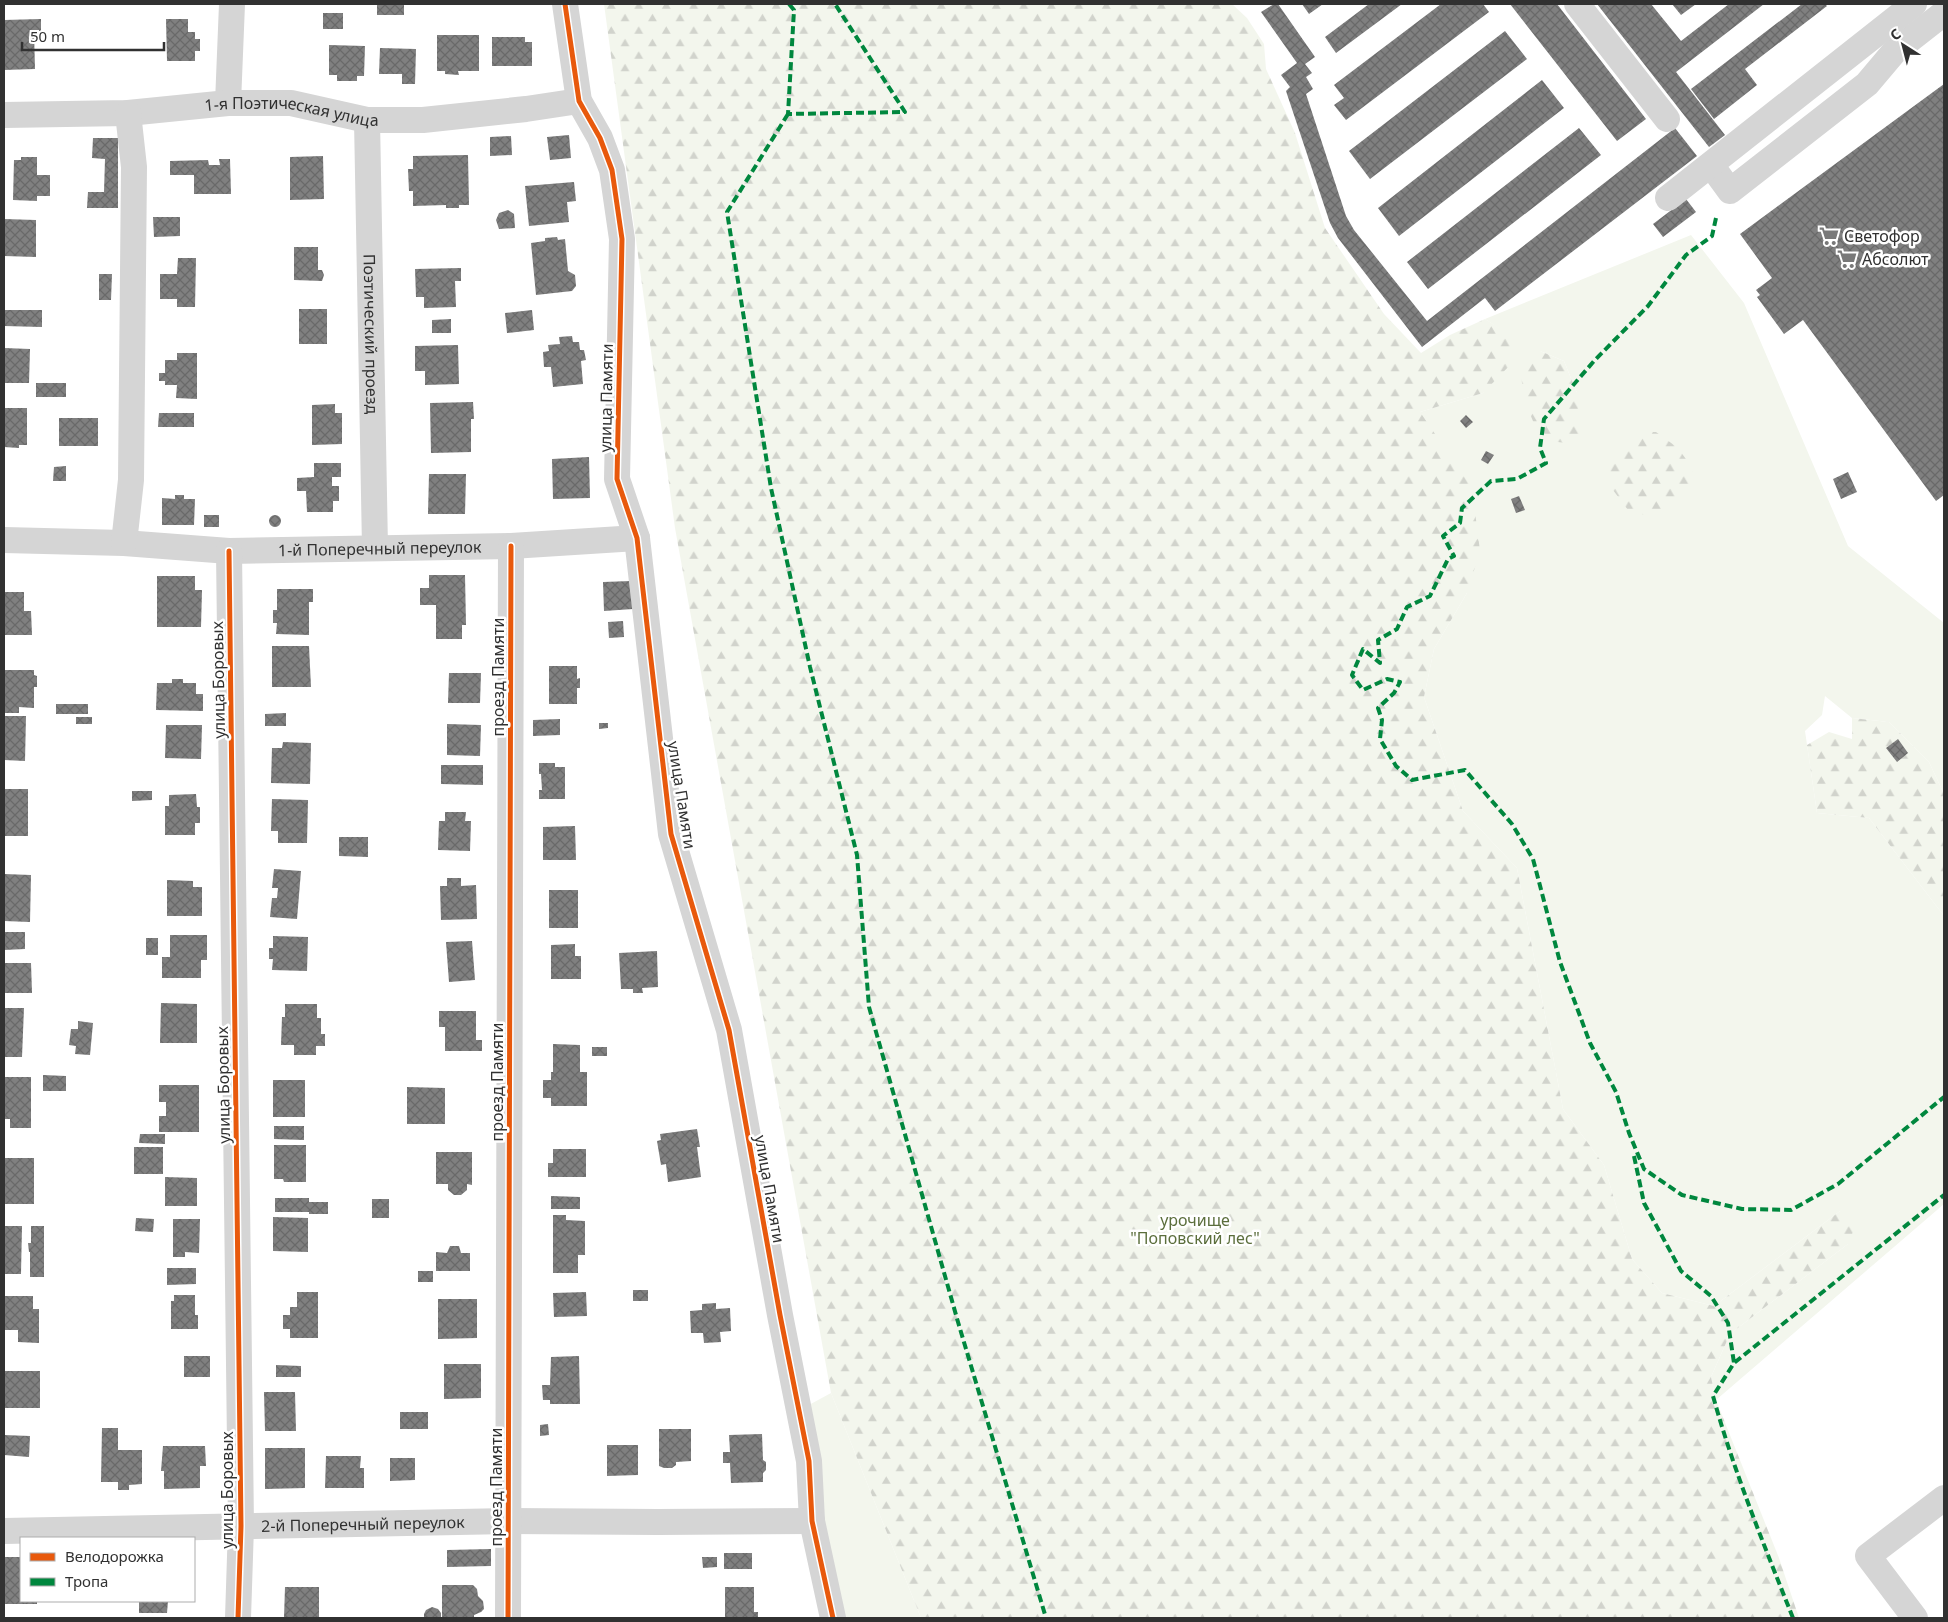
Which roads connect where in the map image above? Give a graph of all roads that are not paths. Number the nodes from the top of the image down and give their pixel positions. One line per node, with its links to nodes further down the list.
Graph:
1 (232, 4): 7 (street)
2 (564, 4): 6 (street, улица Памяти)
3 (1578, 4): 10 (street)
4 (1914, 4): 12 (street)
5 (1944, 13): 12 (street)
6 (579, 100): 11 (street, 1-я Поэтическая улица); 14 (street, улица Памяти)
7 (228, 103): 8 (street, 1-я Поэтическая улица); 11 (street, 1-я Поэтическая улица)
8 (128, 113): 9 (street, 1-я Поэтическая улица); 16 (street)
9 (4, 115)
10 (1667, 119)
11 (367, 120): 18 (street, Поэтический проезд)
12 (1711, 165): 13 (street)
13 (1668, 198)
14 (637, 538): 17 (street, 1-й Поперечный переулок); 21 (street, улица Памяти)
15 (4, 540): 16 (street, 1-й Поперечный переулок)
16 (124, 543): 19 (street, 1-й Поперечный переулок)
17 (511, 546): 18 (street, 1-й Поперечный переулок); 22 (street, проезд Памяти)
18 (375, 548): 19 (street, 1-й Поперечный переулок)
19 (229, 551): 23 (street, улица Боровых)
20 (1944, 1498): 28 (street)
21 (812, 1520): 22 (street, 2-й Поперечный переулок); 27 (street, улица Памяти)
22 (509, 1521): 23 (street, 2-й Поперечный переулок); 26 (street, проезд Памяти)
23 (240, 1526): 24 (street, 2-й Поперечный переулок); 25 (street, улица Боровых)
24 (4, 1531)
25 (238, 1618)
26 (508, 1618)
27 (833, 1618)
28 (1915, 1618)

